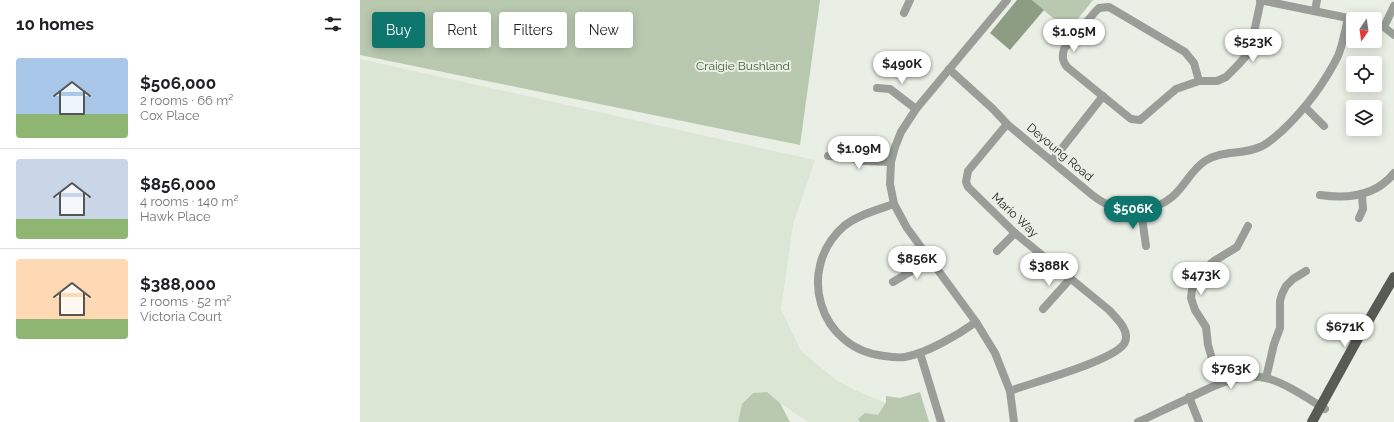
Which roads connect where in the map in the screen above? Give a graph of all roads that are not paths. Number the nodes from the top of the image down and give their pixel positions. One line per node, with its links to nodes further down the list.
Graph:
1 (910, 0): 7 (street)
2 (1007, 0): 12 (street)
3 (1261, 0): 6 (street); 13 (street)
4 (1317, 0): 6 (street)
5 (1394, 6): 9 (street)
6 (1315, 10): 8 (street)
7 (904, 13)
8 (1346, 18)
9 (1384, 27): 11 (street)
10 (1346, 32): 16 (street, Deyoung Road)
11 (1394, 35)
12 (949, 69): 17 (street); 18 (street, Deyoung Road)
13 (1199, 82): 15 (street); 15 (street)
14 (877, 88): 17 (street)
15 (1103, 96): 21 (street)
16 (1305, 107): 19 (street); 27 (street, Deyoung Road)
17 (916, 109): 22 (street)
18 (1007, 124): 21 (street, Deyoung Road); 30 (street, Mario Way)
19 (1324, 126)
20 (828, 156): 22 (street)
21 (1052, 161): 27 (street, Deyoung Road)
22 (891, 162): 26 (street)
23 (1394, 173): 24 (street)
24 (1362, 194): 25 (street); 28 (street)
25 (1320, 195)
26 (894, 204): 33 (street); 41 (street)
27 (1141, 211): 31 (street)
28 (1359, 218)
29 (1248, 226): 43 (street)
30 (1015, 233): 32 (street); 35 (street, Mario Way)
31 (1146, 246)
32 (997, 251)
33 (930, 260): 37 (street); 40 (street)
34 (1306, 271): 42 (street)
35 (1070, 278): 39 (street); 44 (street, Mario Way)
36 (1394, 278): 46 (main road)
37 (893, 282)
38 (1394, 287): 46 (main road)
39 (1043, 309)
40 (976, 322): 41 (street); 44 (street)
41 (920, 352): 47 (street)
42 (1266, 378): 43 (street); 46 (street)
43 (1219, 384): 45 (street)
44 (1010, 391): 48 (street)
45 (1190, 397): 49 (street); 50 (street)
46 (1323, 408): 51 (main road); 52 (main road)
47 (941, 422)
48 (1014, 422)
49 (1138, 422)
50 (1199, 422)
51 (1312, 422)
52 (1318, 422)

